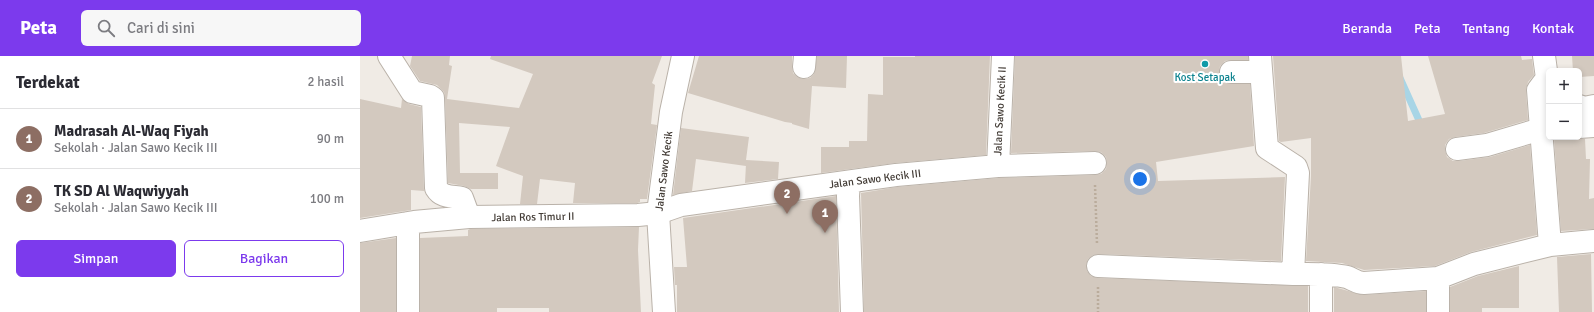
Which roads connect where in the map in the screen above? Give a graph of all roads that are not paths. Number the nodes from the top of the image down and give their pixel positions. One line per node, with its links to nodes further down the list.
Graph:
1 (388, 56): 18 (street)
2 (683, 56): 17 (street, Jalan Sawo Kecik)
3 (1003, 56): 15 (street, Jalan Sawo Kecik II)
4 (1544, 56): 7 (street)
5 (1260, 64): 6 (street); 24 (street)
6 (1231, 72)
7 (1544, 90): 12 (street)
8 (1594, 106): 9 (street)
9 (1582, 107)
10 (1594, 126): 11 (street)
11 (1582, 127)
12 (1545, 128): 13 (street); 22 (street)
13 (1457, 149)
14 (1095, 163): 15 (street, Jalan Sawo Kecik III)
15 (998, 166): 16 (street, Jalan Sawo Kecik III)
16 (849, 182): 17 (street, Jalan Sawo Kecik III); 29 (street)
17 (658, 213): 18 (street, Jalan Ros Timur II); 28 (street, Jalan Sawo Kecik)
18 (469, 217): 19 (street, Jalan Ros Timur II)
19 (408, 223): 20 (street, Jalan Ros Timur II); 27 (street)
20 (360, 231)
21 (1594, 241): 22 (street)
22 (1550, 245): 26 (street)
23 (1098, 266): 24 (street)
24 (1294, 274): 25 (street)
25 (1321, 274): 26 (street); 30 (street)
26 (1444, 275): 31 (street)
27 (408, 312)
28 (664, 312)
29 (852, 312)
30 (1321, 312)
31 (1438, 312)

